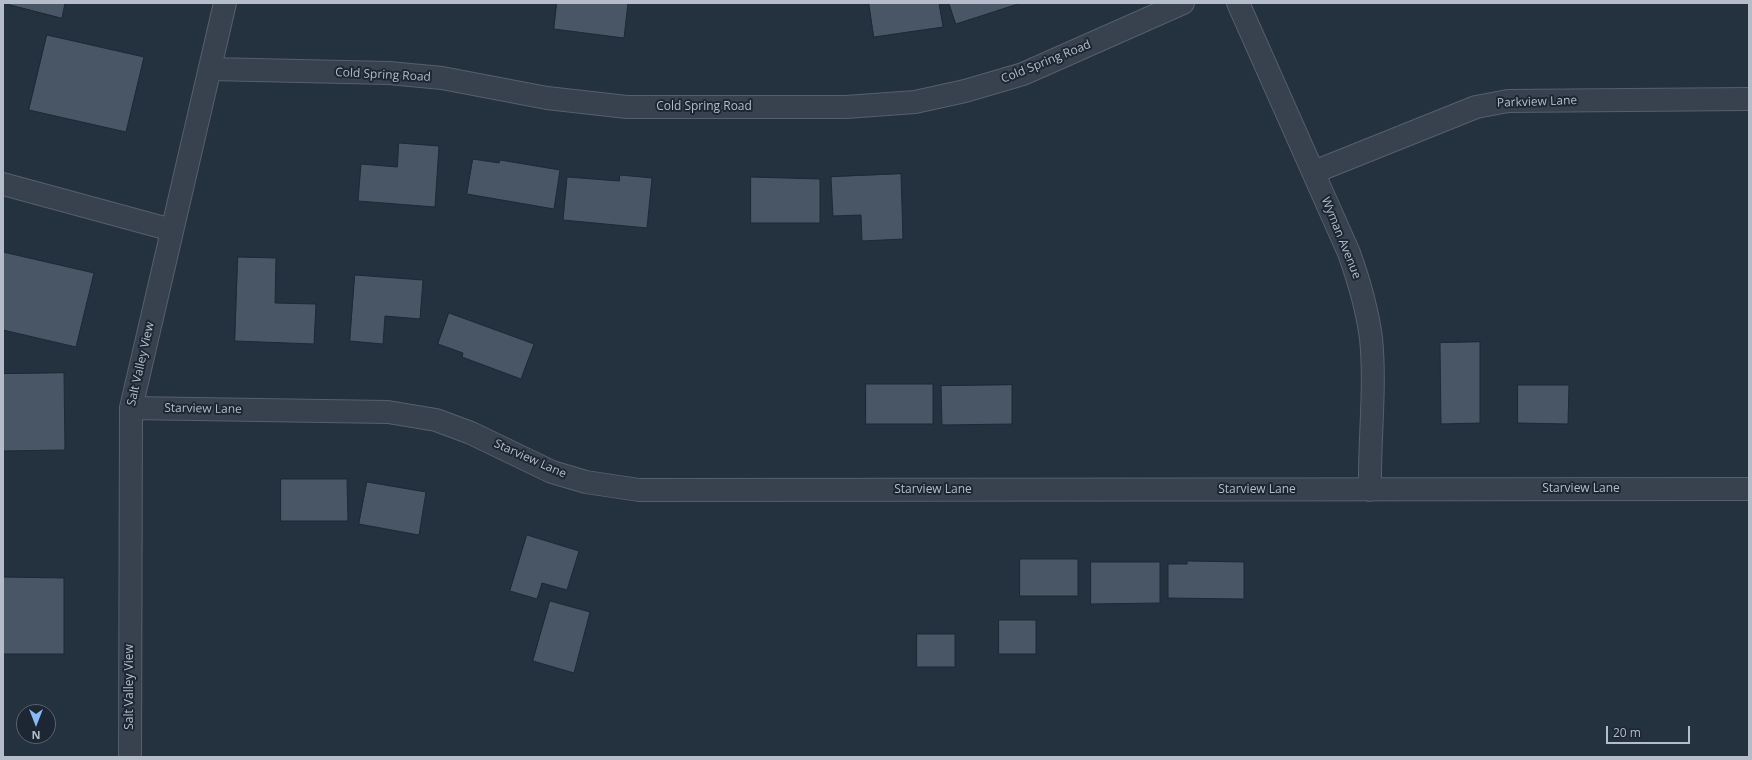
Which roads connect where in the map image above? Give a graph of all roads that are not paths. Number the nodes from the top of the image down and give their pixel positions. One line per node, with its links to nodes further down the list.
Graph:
1 (225, 3): 4 (street, Salt Valley View)
2 (1183, 3): 4 (street, Cold Spring Road)
3 (1238, 3): 6 (street, Wyman Avenue)
4 (210, 69): 8 (street, Salt Valley View)
5 (1749, 99): 6 (street, Parkview Lane)
6 (1314, 172): 11 (street, Wyman Avenue)
7 (3, 184): 8 (street)
8 (172, 230): 9 (street, Salt Valley View)
9 (130, 408): 11 (street, Starview Lane); 12 (street, Salt Valley View)
10 (1749, 489): 11 (street, Starview Lane)
11 (1370, 490)
12 (130, 757)

